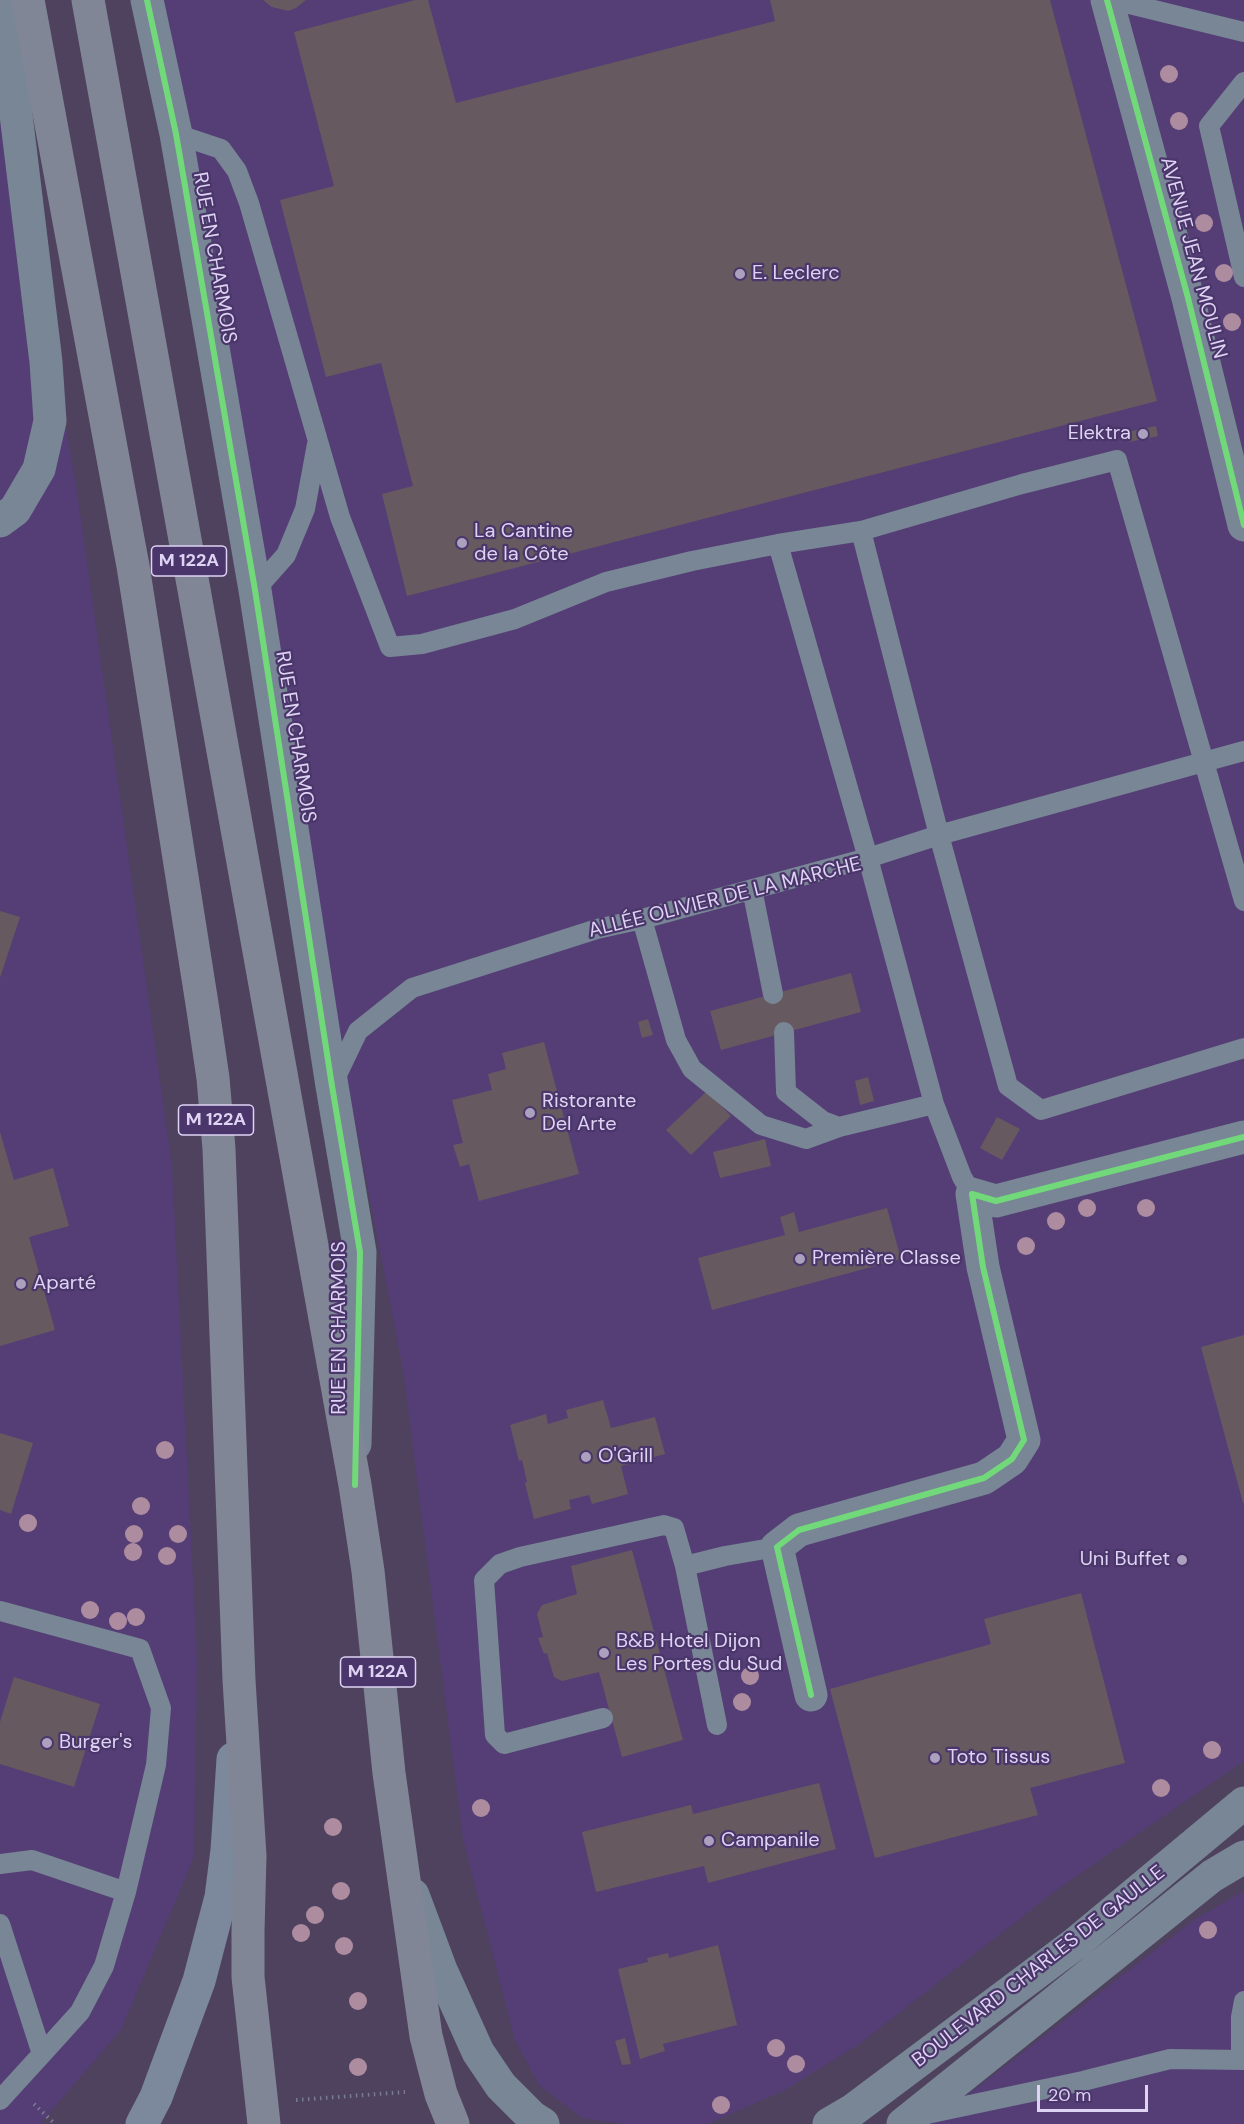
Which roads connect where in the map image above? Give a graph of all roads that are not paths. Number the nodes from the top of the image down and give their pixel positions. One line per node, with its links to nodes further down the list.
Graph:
1 (5, 0): 13 (street)
2 (28, 0): 37 (main road, M 122A)
3 (88, 0): 33 (main road, M 122A)
4 (147, 0): 9 (street, RUE EN CHARMOIS)
5 (1107, 0): 12 (street, AVENUE JEAN MOULIN)
6 (1113, 0): 7 (lane)
7 (1244, 32)
8 (1244, 82): 10 (lane)
9 (176, 134): 11 (lane); 17 (street, RUE EN CHARMOIS)
10 (1244, 277)
11 (318, 440): 16 (lane); 17 (lane)
12 (1238, 468): 14 (street, AVENUE JEAN MOULIN)
13 (0, 521)
14 (1244, 525)
15 (861, 531): 16 (lane); 19 (lane); 20 (lane)
16 (778, 544): 21 (lane)
17 (255, 590): 28 (street, RUE EN CHARMOIS)
18 (1244, 751): 19 (lane)
19 (1204, 761): 20 (lane); 23 (lane)
20 (939, 835): 21 (lane); 27 (lane)
21 (868, 858): 22 (lane, ALLÉE OLIVIER DE LA MARCHE); 29 (lane, ALLÉE OLIVIER DE LA MARCHE)
22 (752, 889): 24 (lane, ALLÉE OLIVIER DE LA MARCHE); 25 (lane)
23 (1244, 901)
24 (642, 919): 28 (lane, ALLÉE OLIVIER DE LA MARCHE); 30 (lane)
25 (773, 994)
26 (784, 1032): 30 (lane)
27 (1244, 1048)
28 (332, 1086): 33 (street, RUE EN CHARMOIS)
29 (934, 1104): 30 (lane); 32 (lane, ALLÉE OLIVIER DE LA MARCHE)
30 (840, 1127)
31 (1244, 1137): 32 (street)
32 (972, 1194): 34 (street, ALLÉE OLIVIER DE LA MARCHE)
33 (354, 1485): 43 (main road, M 122A)
34 (777, 1547): 35 (lane); 38 (street)
35 (685, 1566): 39 (lane); 40 (lane)
36 (0, 1611): 45 (lane)
37 (239, 1680): 51 (main road, M 122A); 53 (main road)
38 (811, 1695)
39 (603, 1718)
40 (717, 1725)
41 (1244, 1803): 56 (street, BOULEVARD CHARLES DE GAULLE)
42 (1244, 1857): 52 (street, BOULEVARD CHARLES DE GAULLE)
43 (401, 1860): 54 (main road, M 122A); 55 (street)
44 (0, 1864): 45 (lane)
45 (126, 1892): 48 (lane)
46 (0, 1924): 48 (lane)
47 (1244, 2001): 49 (lane)
48 (42, 2054): 50 (lane)
49 (1243, 2059): 52 (lane)
50 (0, 2100)
51 (264, 2115)
52 (908, 2121)
53 (142, 2124)
54 (453, 2124)
55 (543, 2124)
56 (829, 2124)

